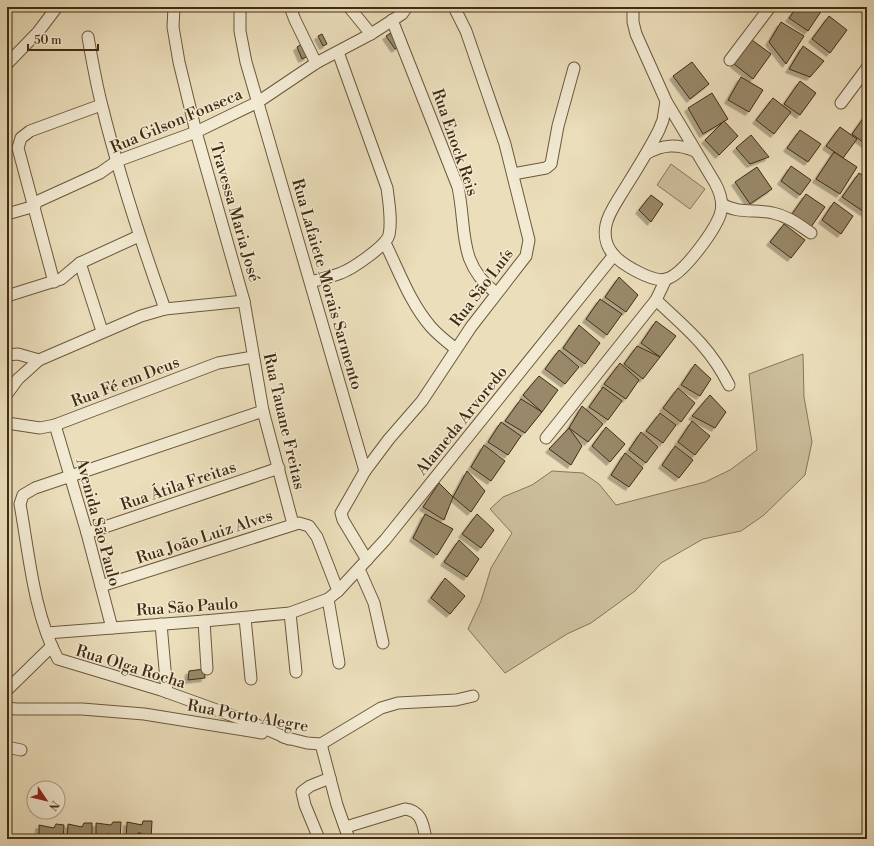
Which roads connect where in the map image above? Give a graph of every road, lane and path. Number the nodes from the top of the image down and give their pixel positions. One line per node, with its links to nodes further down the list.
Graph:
1 (57, 7): 16 (street)
2 (174, 7): 23 (street, Travessa Maria José)
3 (240, 7): 20 (street, Rua Lafaiete Morais Sarmento)
4 (290, 7): 15 (street)
5 (349, 7): 11 (street)
6 (407, 7): 10 (street, Rua Gilson Fonseca)
7 (454, 7): 27 (street, Rua São Luís)
8 (633, 7): 19 (street)
9 (770, 7): 14 (street)
10 (392, 20): 11 (street, Rua Gilson Fonseca); 39 (street, Rua Enock Reis)
11 (371, 34): 13 (street, Rua Gilson Fonseca)
12 (88, 37): 22 (street)
13 (338, 52): 15 (street, Rua Gilson Fonseca); 33 (street)
14 (730, 60)
15 (316, 63): 20 (street, Rua Gilson Fonseca)
16 (7, 64)
17 (574, 68): 27 (street)
18 (867, 68): 21 (street)
19 (666, 101): 24 (street); 25 (street)
20 (258, 102): 23 (street, Rua Gilson Fonseca); 38 (street, Rua Lafaiete Morais Sarmento)
21 (841, 103)
22 (101, 105): 26 (street); 29 (street)
23 (196, 132): 26 (street, Rua Gilson Fonseca); 42 (street, Travessa Maria José)
24 (695, 151): 25 (street); 28 (street)
25 (645, 154): 34 (street)
26 (117, 161): 29 (street, Rua Gilson Fonseca); 32 (street)
27 (513, 174): 39 (street, Rua São Luís)
28 (722, 204): 31 (street); 36 (street)
29 (34, 205): 30 (street, Rua Gilson Fonseca); 37 (street)
30 (7, 214)
31 (811, 233)
32 (139, 236): 35 (street); 43 (street)
33 (385, 243): 38 (street); 45 (street)
34 (614, 255): 36 (street); 60 (street, Alameda Arvoredo)
35 (80, 263): 37 (street); 44 (street)
36 (666, 279): 41 (street)
37 (54, 282): 40 (street)
38 (311, 282): 56 (street, Rua Lafaiete Morais Sarmento)
39 (496, 293): 45 (street, Rua São Luís)
40 (7, 296)
41 (656, 300): 49 (street); 54 (street)
42 (244, 301): 43 (street); 47 (street, Rua Tauane Freitas)
43 (165, 309): 44 (street)
44 (102, 331): 48 (street)
45 (456, 349): 56 (street, Rua São Luís)
46 (7, 355): 48 (street)
47 (253, 357): 51 (street, Rua Tauane Freitas); 53 (street, Rua Fé em Deus)
48 (40, 360): 50 (street)
49 (729, 385)
50 (7, 394)
51 (263, 411): 55 (street, Rua Tauane Freitas); 57 (street, Rua Olga Rocha)
52 (7, 423): 53 (street, Rua Fé em Deus)
53 (55, 425): 57 (street, Avenida São Paulo)
54 (546, 438)
55 (279, 468): 58 (street, Rua Tauane Freitas); 59 (street, Rua Átila Freitas)
56 (365, 471): 60 (street)
57 (70, 476): 59 (street, Avenida São Paulo); 70 (street, Rua Olga Rocha)
58 (293, 524): 62 (street, Rua João Luiz Alves); 63 (street)
59 (87, 533): 62 (street, Avenida São Paulo)
60 (367, 560): 61 (street, Alameda Arvoredo)
61 (359, 569): 63 (street, Alameda Arvoredo); 71 (street)
62 (101, 586): 69 (street, Avenida São Paulo)
63 (338, 591): 64 (street, Alameda Arvoredo)
64 (328, 599): 65 (street, Rua São Paulo); 73 (street)
65 (290, 613): 66 (street, Rua São Paulo); 75 (street)
66 (245, 618): 67 (street, Rua São Paulo); 76 (street)
67 (204, 621): 68 (street, Rua São Paulo); 74 (street)
68 (161, 624): 69 (street, Rua São Paulo); 78 (street)
69 (112, 628): 70 (street, Rua São Paulo)
70 (47, 633): 72 (street, Rua Olga Rocha)
71 (383, 643)
72 (52, 646): 77 (street); 78 (street, Rua Olga Rocha)
73 (339, 663)
74 (207, 669)
75 (296, 672)
76 (251, 678)
77 (7, 690)
78 (167, 692): 81 (street, Rua Olga Rocha)
79 (473, 696): 82 (street, Rua Porto Alegre)
80 (7, 708): 81 (street, Rua Porto Alegre)
81 (289, 739): 82 (street, Rua Porto Alegre)
82 (321, 744): 85 (street)
83 (7, 747): 84 (street)
84 (21, 750)
85 (330, 778): 86 (street); 87 (street)
86 (346, 827): 88 (street); 89 (street)
87 (319, 839)
88 (349, 839)
89 (426, 839)

